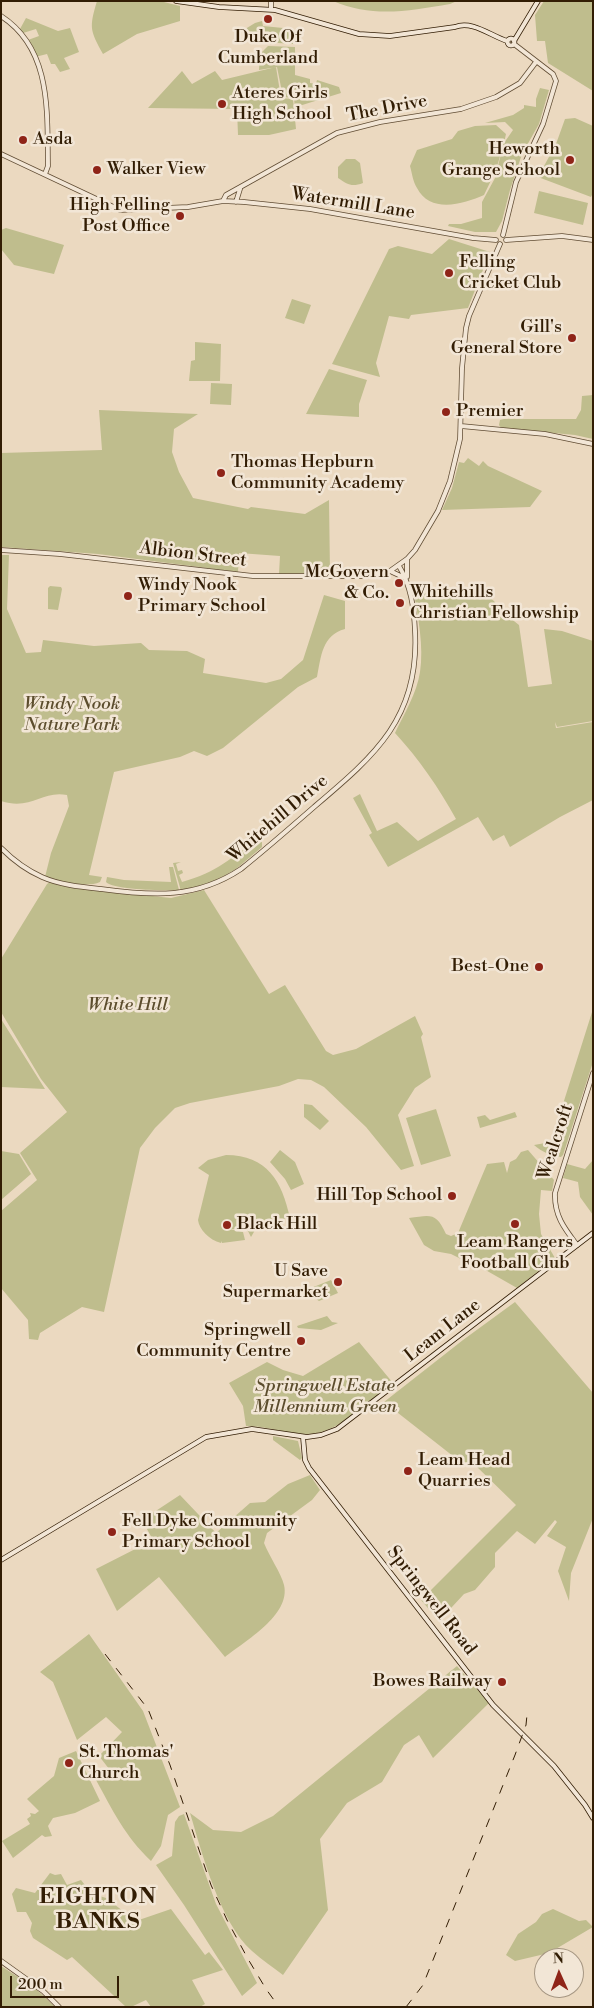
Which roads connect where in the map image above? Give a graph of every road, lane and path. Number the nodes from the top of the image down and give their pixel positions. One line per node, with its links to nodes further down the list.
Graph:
1 (176, 1): 4 (street)
2 (271, 1): 4 (street)
3 (538, 1): 6 (street)
4 (271, 9): 6 (street)
5 (1, 16): 9 (street)
6 (512, 41): 7 (street)
7 (536, 62): 10 (street, The Drive); 13 (street)
8 (1, 154): 9 (street, Watermill Lane)
9 (45, 174): 11 (street, Watermill Lane)
10 (241, 187): 11 (street, The Drive); 12 (street)
11 (223, 202): 12 (street, Watermill Lane)
12 (236, 202): 14 (street, Watermill Lane)
13 (503, 235): 14 (street); 15 (street)
14 (496, 240): 17 (street)
15 (506, 240): 16 (street); 17 (street)
16 (593, 240)
17 (500, 244): 18 (street, Albion Street)
18 (460, 426): 19 (street); 21 (street, Albion Street)
19 (591, 444)
20 (1, 550): 23 (street, Albion Street)
21 (407, 559): 22 (street, Albion Street); 24 (street)
22 (399, 566): 23 (street, Albion Street); 24 (street, Whitehill Drive)
23 (390, 571): 24 (street)
24 (407, 580): 25 (street, Whitehill Drive)
25 (1, 848)
26 (593, 1073): 28 (street, Wealcroft)
27 (593, 1233): 28 (street, Leam Lane)
28 (577, 1245): 29 (street, Leam Lane)
29 (303, 1437): 30 (street, Leam Lane); 31 (street, Springwell Road)
30 (1, 1560)
31 (593, 1818)
32 (1, 1961): 33 (street)
33 (59, 2007)

